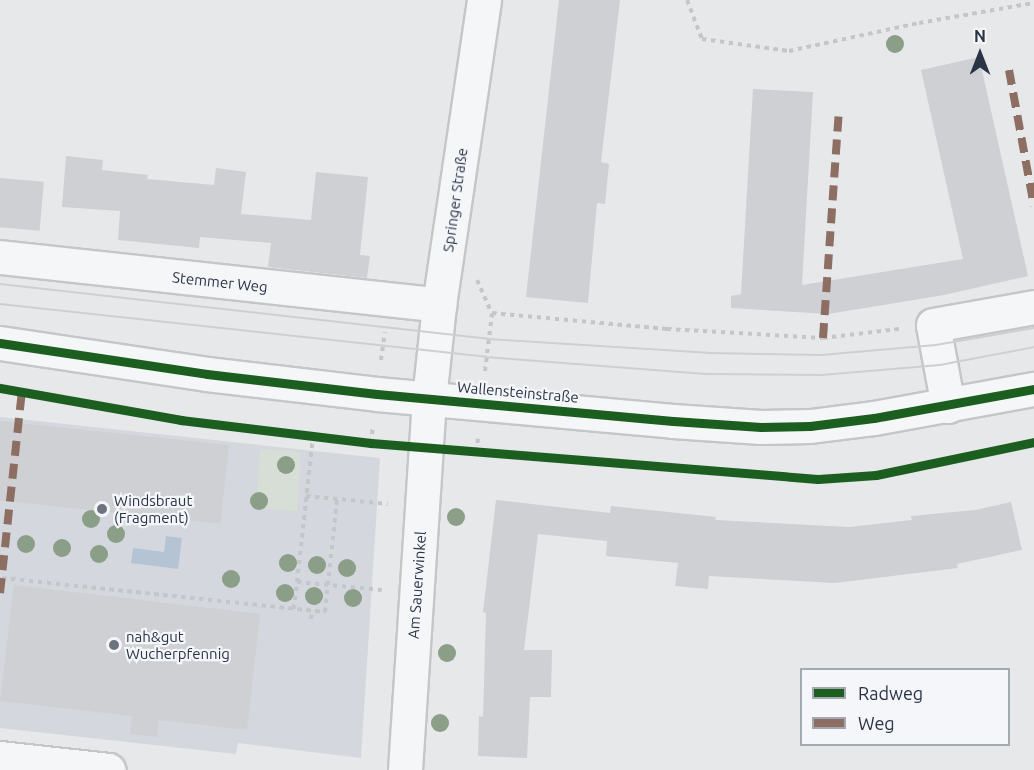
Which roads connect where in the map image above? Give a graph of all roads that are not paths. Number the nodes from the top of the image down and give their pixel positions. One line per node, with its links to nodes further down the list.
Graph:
1 (484, 0): 3 (street, Springer Straße)
2 (0, 257): 3 (street, Stemmer Weg)
3 (441, 291): 7 (street, Springer Straße)
4 (1034, 307): 8 (street)
5 (0, 342): 7 (street, Wallensteinstraße)
6 (1034, 389): 8 (street, Wallensteinstraße)
7 (429, 399): 8 (street, Wallensteinstraße); 11 (street, Am Sauerwinkel)
8 (948, 406)
9 (0, 758): 10 (street)
10 (108, 770)
11 (405, 770)

